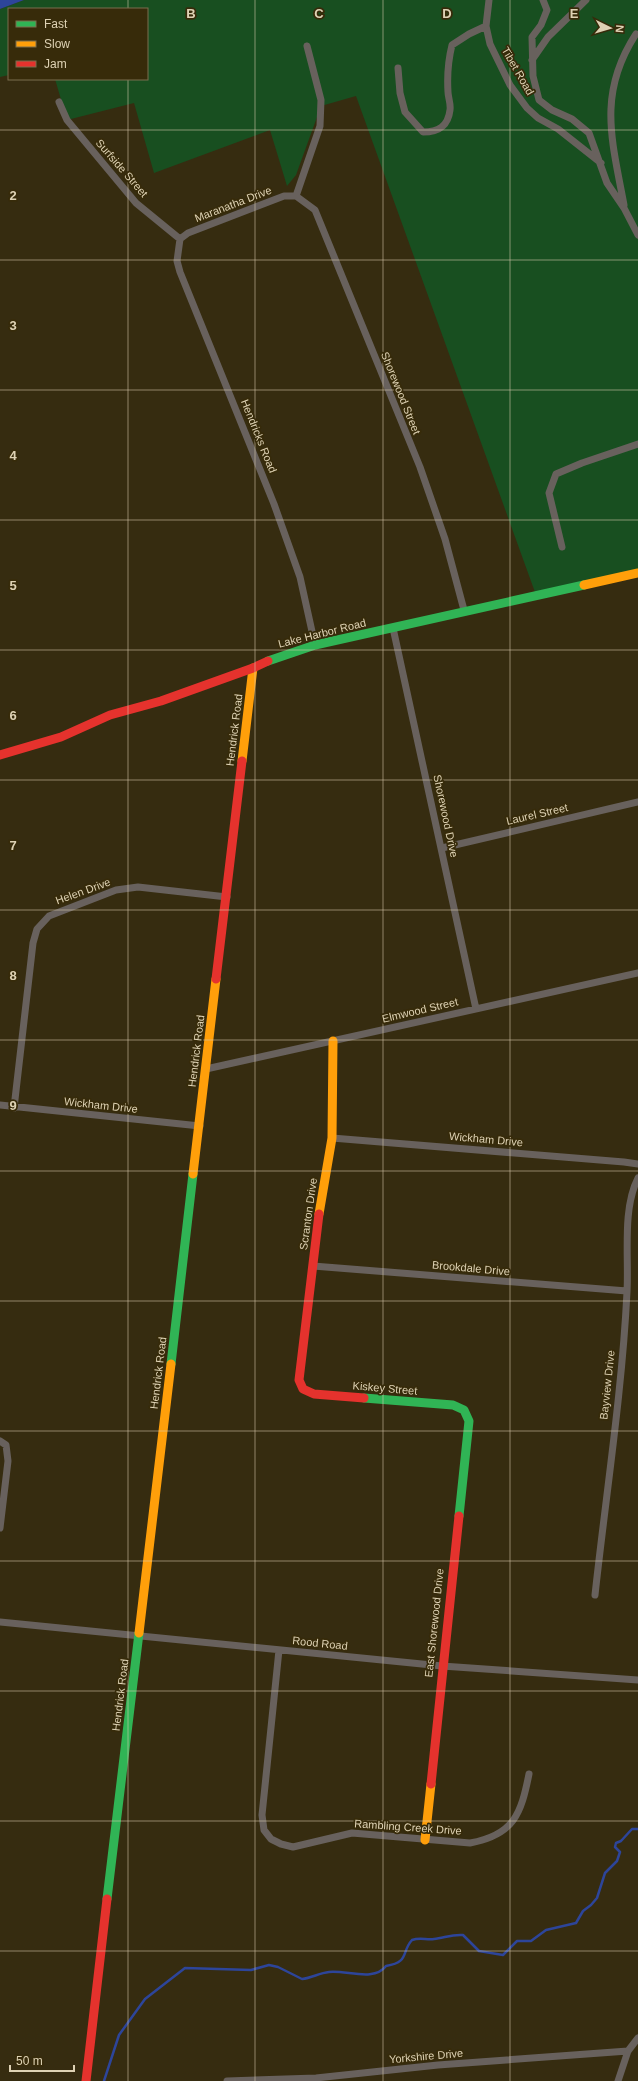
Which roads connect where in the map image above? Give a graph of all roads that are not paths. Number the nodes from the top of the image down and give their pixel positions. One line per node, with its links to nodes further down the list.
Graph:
1 (489, 0): 4 (street, Tibet Road)
2 (543, 0): 7 (street, Tibet Road)
3 (586, 0): 7 (street)
4 (486, 26): 8 (street); 10 (street, Tibet Road)
5 (636, 34): 12 (street)
6 (307, 46): 11 (street)
7 (532, 60): 10 (street, Tibet Road)
8 (398, 68)
9 (59, 102): 14 (street, Surfside Street)
10 (601, 164): 12 (street, Tibet Road)
11 (296, 196): 14 (street, Maranatha Drive); 18 (street, Shorewood Street)
12 (624, 208): 13 (street, Tibet Road)
13 (638, 235)
14 (180, 239): 20 (street, Hendricks Road)
15 (638, 444): 16 (street)
16 (562, 547)
17 (638, 573): 18 (street, Lake Harbor Road)
18 (464, 610): 19 (street, Lake Harbor Road)
19 (393, 628): 20 (street, Lake Harbor Road); 24 (street, Shorewood Drive)
20 (314, 645): 21 (street, Lake Harbor Road)
21 (254, 668): 22 (street, Lake Harbor Road); 25 (street, Hendrick Road)
22 (0, 755)
23 (638, 802): 24 (street, Laurel Street)
24 (442, 848): 27 (street, Shorewood Drive)
25 (227, 897): 29 (street, Hendrick Road); 31 (street, Helen Drive)
26 (638, 973): 27 (street, Elmwood Street)
27 (476, 1009): 28 (street, Elmwood Street)
28 (333, 1041): 29 (street, Elmwood Street); 33 (street, Scranton Drive)
29 (206, 1069): 32 (street, Hendrick Road)
30 (0, 1106): 31 (street, Wickham Drive)
31 (14, 1108): 32 (street, Wickham Drive)
32 (200, 1126): 44 (street, Hendrick Road)
33 (332, 1138): 34 (street, Wickham Drive); 36 (street, Scranton Drive)
34 (638, 1164)
35 (638, 1178): 37 (street, Bayview Drive)
36 (313, 1266): 37 (street, Brookdale Drive); 38 (street, Scranton Drive)
37 (627, 1292): 42 (street, Bayview Drive)
38 (303, 1389): 39 (street, Kiskey Street)
39 (464, 1410): 46 (street, East Shorewood Drive)
40 (3, 1443): 41 (street)
41 (0, 1528)
42 (595, 1595)
43 (0, 1622): 44 (street, Rood Road)
44 (140, 1636): 45 (street, Rood Road); 53 (street, Hendrick Road)
45 (279, 1650): 46 (street, Rood Road); 49 (street, Rambling Creek Drive)
46 (442, 1666): 47 (street, Rood Road); 49 (street, East Shorewood Drive)
47 (638, 1680)
48 (529, 1774): 49 (street, Rambling Creek Drive)
49 (425, 1840)
50 (638, 2038): 51 (street)
51 (628, 2051): 52 (street, Yorkshire Drive); 55 (street)
52 (316, 2079): 54 (street, Yorkshire Drive)
53 (86, 2081)
54 (227, 2081)
55 (618, 2081)

